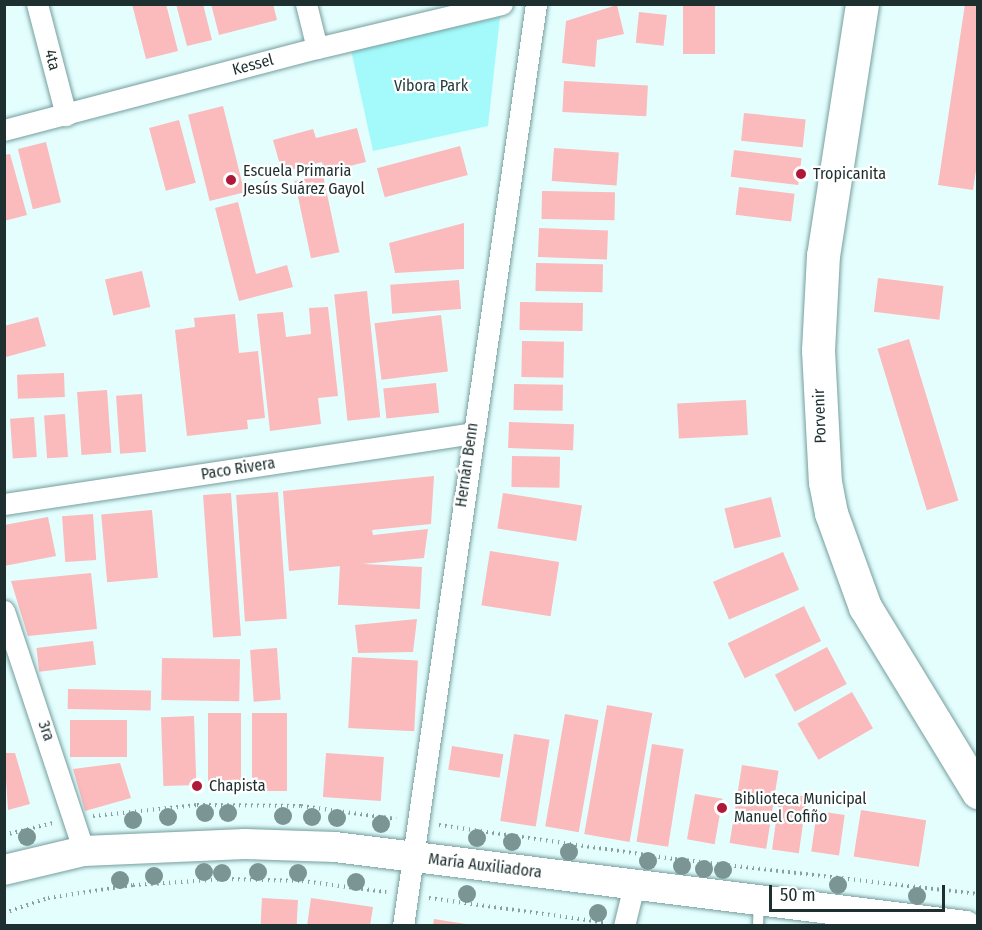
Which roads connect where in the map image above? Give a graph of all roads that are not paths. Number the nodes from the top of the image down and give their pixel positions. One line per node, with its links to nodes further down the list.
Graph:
1 (37, 4): 7 (street, 4ta)
2 (306, 4): 6 (street)
3 (502, 4): 6 (street, Kessel)
4 (536, 4): 9 (street, Hernán Benn)
5 (862, 4): 12 (main road, Porvenir)
6 (317, 48): 7 (street, Kessel)
7 (66, 115): 8 (street, Kessel)
8 (4, 130)
9 (471, 433): 10 (street, Paco Rivera); 14 (street, Hernán Benn)
10 (4, 504)
11 (4, 611): 13 (street, 3ra)
12 (978, 792)
13 (84, 851): 14 (street, María Auxiliadora); 15 (street, María Auxiliadora)
14 (413, 856): 16 (street, María Auxiliadora); 19 (street, Hernán Benn)
15 (4, 870)
16 (634, 885): 17 (street, María Auxiliadora); 18 (street)
17 (758, 913): 20 (street, María Auxiliadora)
18 (624, 925)
19 (404, 926)
20 (966, 926)

